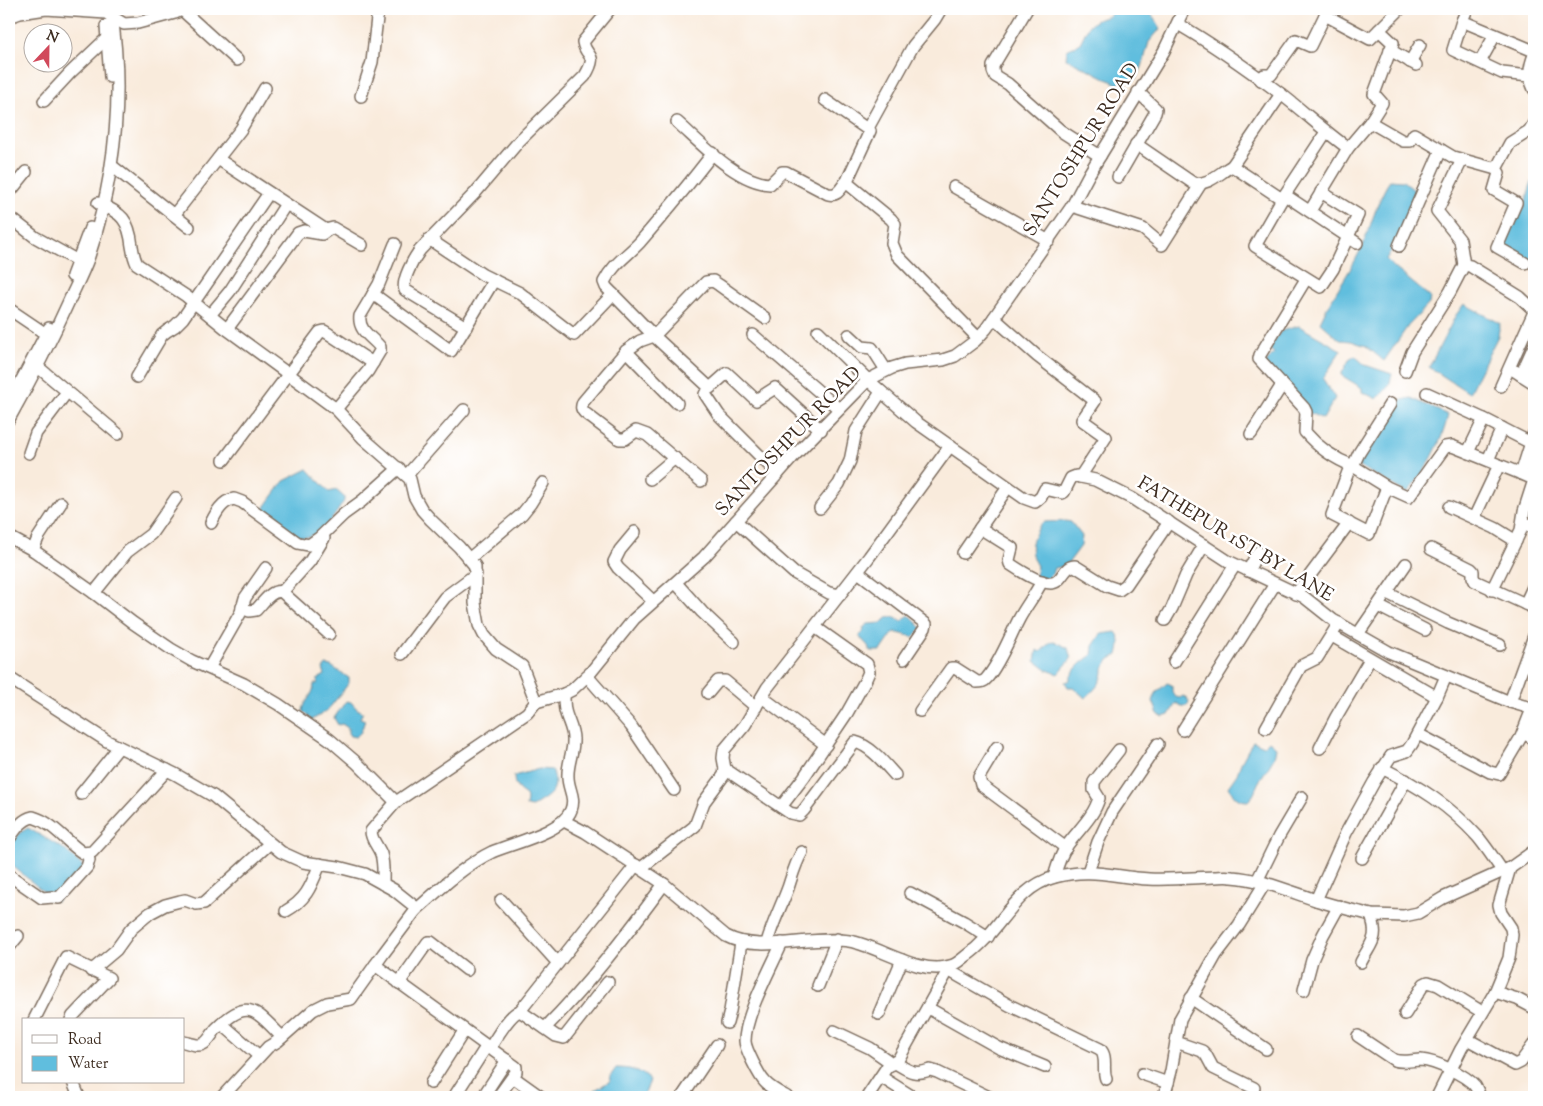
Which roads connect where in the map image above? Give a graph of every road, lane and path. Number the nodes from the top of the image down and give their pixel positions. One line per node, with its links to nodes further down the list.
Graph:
1 (182, 9): 9 (street); 20 (street)
2 (378, 9): 28 (street)
3 (610, 9): 63 (street)
4 (941, 9): 34 (street)
5 (1027, 9): 40 (street)
6 (1184, 9): 13 (street, SANTOSHPUR ROAD)
7 (1400, 9): 14 (street)
8 (1467, 9): 12 (street)
9 (108, 12): 11 (street); 16 (street); 43 (street)
10 (1326, 12): 14 (street); 23 (street)
11 (9, 17)
12 (1462, 21): 15 (street); 21 (street)
13 (1178, 24): 23 (street); 26 (street, SANTOSHPUR ROAD)
14 (1379, 30): 18 (street)
15 (1495, 35): 19 (street); 21 (street)
16 (107, 38): 30 (street); 55 (street)
17 (1420, 45): 18 (street)
18 (1390, 50): 32 (street)
19 (1534, 53): 22 (street)
20 (238, 60)
21 (1480, 62): 22 (street)
22 (1529, 76): 25 (street)
23 (1261, 80): 27 (street)
24 (266, 88): 41 (street)
25 (1534, 89)
26 (1138, 92): 36 (street); 40 (street, SANTOSHPUR ROAD)
27 (1281, 94): 35 (street); 44 (street)
28 (361, 96)
29 (825, 100): 34 (street)
30 (44, 101)
31 (677, 122): 39 (street)
32 (1370, 122): 37 (street); 38 (street)
33 (1534, 123): 45 (street)
34 (868, 128): 48 (street)
35 (1326, 132): 37 (street); 54 (street)
36 (1136, 144): 47 (street); 49 (street)
37 (1348, 148): 52 (street)
38 (1441, 150): 42 (street); 68 (street)
39 (713, 153): 48 (street); 75 (street)
40 (1100, 156): 57 (street, SANTOSHPUR ROAD)
41 (218, 159): 51 (street); 59 (street)
42 (1462, 160): 45 (street); 71 (street)
43 (112, 166): 55 (street); 59 (street)
44 (1232, 166): 49 (street); 54 (street)
45 (1496, 169): 70 (street)
46 (26, 172): 53 (street)
47 (1118, 178)
48 (846, 183): 89 (street)
49 (1200, 185): 57 (street)
50 (954, 187): 64 (street)
51 (269, 192): 56 (street); 76 (street)
52 (1321, 192): 58 (street); 65 (street)
53 (9, 193)
54 (1284, 197): 58 (street); 72 (street)
55 (101, 204): 69 (street); 76 (street); 93 (street)
56 (286, 204): 62 (street); 79 (street)
57 (1072, 206): 64 (street, SANTOSHPUR ROAD)
58 (1310, 211): 65 (street)
59 (174, 215): 61 (street)
60 (12, 218): 69 (street)
61 (189, 227)
62 (326, 230): 67 (street); 83 (street)
63 (429, 239): 73 (street); 82 (street)
64 (1049, 240): 81 (street, SANTOSHPUR ROAD)
65 (1352, 240): 72 (street)
66 (396, 244): 74 (street)
67 (362, 245)
68 (1399, 246)
69 (78, 261): 85 (street)
70 (1525, 263)
71 (1464, 265): 77 (street); 96 (street)
72 (1306, 279): 102 (street)
73 (494, 280): 75 (street); 82 (street)
74 (373, 294): 82 (street); 92 (street)
75 (613, 294): 88 (street)
76 (193, 301): 79 (street); 99 (street)
77 (1533, 308): 94 (street)
78 (9, 309): 85 (street)
79 (210, 315): 83 (street)
80 (765, 318): 88 (street)
81 (994, 318): 89 (street, SANTOSHPUR ROAD); 132 (street)
82 (466, 327)
83 (227, 329): 97 (street)
84 (818, 331): 100 (street)
85 (46, 334): 108 (street)
86 (753, 335): 112 (street)
87 (849, 335): 95 (street)
88 (654, 336): 91 (street); 117 (street)
89 (978, 338): 95 (street, SANTOSHPUR ROAD)
90 (1534, 346): 98 (street)
91 (626, 351): 109 (street); 124 (street)
92 (373, 362): 97 (street); 111 (street)
93 (38, 367): 104 (street); 114 (street)
94 (1509, 367): 98 (street); 103 (street)
95 (886, 370): 100 (street, SANTOSHPUR ROAD)
96 (1405, 371)
97 (289, 374): 111 (street); 125 (street)
98 (1521, 375): 101 (street)
99 (137, 377)
100 (868, 380): 105 (street); 112 (street, SANTOSHPUR ROAD)
101 (1534, 383)
102 (1282, 385): 119 (street); 128 (street)
103 (1501, 386)
104 (67, 392): 118 (street); 123 (street)
105 (881, 392): 121 (street); 142 (street)
106 (1427, 393): 115 (street)
107 (705, 394): 130 (street)
108 (9, 403)
109 (677, 403)
110 (1390, 404): 128 (street)
111 (336, 409): 129 (street)
112 (839, 409): 117 (street, SANTOSHPUR ROAD)
113 (464, 410): 129 (street)
114 (9, 419)
115 (1484, 419): 116 (street); 122 (street)
116 (1502, 428): 120 (street); 126 (street)
117 (821, 430): 130 (street, SANTOSHPUR ROAD)
118 (118, 434)
119 (1250, 434)
120 (1532, 438): 131 (street)
121 (950, 446): 137 (street); 165 (street)
122 (1468, 452): 126 (street); 138 (street)
123 (29, 453)
124 (676, 458): 133 (street); 135 (street)
125 (224, 460)
126 (1488, 460): 127 (street)
127 (1499, 465): 131 (street); 143 (street)
128 (1352, 466): 138 (street); 148 (street)
129 (403, 472): 150 (street); 160 (street)
130 (778, 474): 144 (street, SANTOSHPUR ROAD)
131 (1521, 474): 134 (street)
132 (1080, 477): 137 (street); 146 (street, FATHEPUR 1ST BY LANE)
133 (650, 479)
134 (1534, 479): 145 (street)
135 (701, 481)
136 (543, 483): 160 (street)
137 (1008, 487): 149 (street)
138 (1388, 487): 148 (street)
139 (176, 498): 172 (street)
140 (61, 503): 157 (street)
141 (1449, 507): 143 (street)
142 (820, 508)
143 (1474, 518): 154 (street)
144 (736, 521): 167 (street, SANTOSHPUR ROAD); 176 (street)
145 (1523, 521): 151 (street); 154 (street)
146 (1169, 522): 155 (street, FATHEPUR 1ST BY LANE); 168 (street)
147 (211, 523): 150 (street)
148 (1349, 523): 175 (street)
149 (980, 528): 159 (street); 168 (street)
150 (329, 529): 173 (street)
151 (1534, 529)
152 (635, 532): 177 (street)
153 (9, 537): 157 (street)
154 (1516, 541): 171 (street)
155 (1204, 545): 162 (street, FATHEPUR 1ST BY LANE); 181 (street)
156 (1431, 549): 171 (street)
157 (32, 550): 172 (street)
158 (1258, 552): 164 (street)
159 (963, 553)
160 (470, 558): 166 (street)
161 (1406, 564): 174 (street)
162 (1235, 565): 164 (street, FATHEPUR 1ST BY LANE); 194 (street)
163 (266, 568): 180 (street)
164 (1248, 571): 169 (street, FATHEPUR 1ST BY LANE)
165 (858, 572): 176 (street); 192 (street)
166 (476, 574): 191 (street); 202 (street)
167 (676, 582): 177 (street, SANTOSHPUR ROAD); 189 (street)
168 (1042, 582): 206 (street)
169 (1276, 584): 175 (street, FATHEPUR 1ST BY LANE); 208 (street)
170 (1534, 585): 179 (street)
171 (1492, 590): 179 (street)
172 (94, 592): 195 (street)
173 (282, 592): 180 (street); 185 (street)
174 (1387, 593): 178 (street); 190 (street)
175 (1296, 594): 182 (street, FATHEPUR 1ST BY LANE)
176 (840, 595): 183 (street)
177 (654, 601): 196 (street, SANTOSHPUR ROAD)
178 (1378, 606): 184 (street); 186 (street)
179 (1530, 606)
180 (242, 607): 195 (street)
181 (1165, 620)
182 (1338, 623): 186 (street, FATHEPUR 1ST BY LANE); 187 (street)
183 (815, 627): 203 (street); 213 (street)
184 (1425, 630)
185 (329, 634)
186 (1358, 634): 197 (street, FATHEPUR 1ST BY LANE)
187 (1332, 636): 193 (street); 207 (street)
188 (1534, 636): 204 (street)
189 (734, 642)
190 (1500, 645)
191 (402, 654)
192 (904, 659)
193 (1370, 659): 201 (street); 216 (street)
194 (1174, 662)
195 (210, 668): 227 (street)
196 (587, 676): 200 (street, SANTOSHPUR ROAD); 223 (street)
197 (1446, 676): 201 (street); 204 (street, FATHEPUR 1ST BY LANE)
198 (9, 678): 214 (street)
199 (708, 693): 203 (street)
200 (564, 694): 202 (street); 230 (street)
201 (1438, 697): 210 (street)
202 (536, 702): 227 (street)
203 (759, 702): 213 (street); 219 (street)
204 (1510, 702): 205 (street, FATHEPUR 1ST BY LANE)
205 (1533, 709): 209 (street)
206 (920, 711)
207 (1266, 728)
208 (1183, 730)
209 (1523, 733): 210 (street); 211 (street)
210 (1418, 734): 218 (street)
211 (1534, 738)
212 (1158, 744): 229 (street)
213 (826, 745): 228 (street)
214 (119, 747): 220 (street); 224 (street)
215 (997, 747): 233 (street)
216 (1320, 748)
217 (1119, 750): 226 (street)
218 (1382, 768): 222 (street); 249 (street)
219 (725, 769): 228 (street); 239 (street)
220 (167, 770): 232 (street); 236 (street)
221 (895, 775): 228 (street)
222 (1406, 780): 237 (street); 240 (street)
223 (674, 790)
224 (81, 794)
225 (1302, 797): 244 (street)
226 (1099, 798): 229 (street); 233 (street)
227 (396, 802): 245 (street)
228 (780, 807)
229 (1114, 809): 241 (street)
230 (564, 821): 239 (street); 251 (street)
231 (9, 839): 236 (street)
232 (269, 844): 238 (street); 267 (street)
233 (1066, 848): 243 (street)
234 (1534, 851): 240 (street)
235 (802, 852): 258 (street)
236 (87, 854): 242 (street)
237 (1362, 858)
238 (320, 864): 245 (street); 252 (street)
239 (639, 866): 246 (street); 263 (street)
240 (1507, 870): 253 (street); 272 (street)
241 (1088, 872): 243 (street); 244 (street)
242 (9, 875)
243 (1054, 877): 255 (street)
244 (1261, 882): 249 (street); 273 (street)
245 (383, 884): 251 (street)
246 (664, 884): 257 (street); 284 (street)
247 (910, 893): 255 (street)
248 (501, 900): 263 (street)
249 (1316, 900): 250 (street)
250 (1339, 906): 253 (street); 271 (street)
251 (416, 910): 264 (street)
252 (286, 911)
253 (1371, 915): 262 (street)
254 (18, 936): 260 (street)
255 (988, 938): 265 (street)
256 (837, 939): 259 (street); 261 (street); 270 (street)
257 (742, 943): 258 (street); 282 (street)
258 (767, 943): 259 (street)
259 (782, 944): 308 (street)
260 (9, 947)
261 (902, 960): 265 (street); 278 (street)
262 (1361, 962)
263 (558, 963): 276 (street)
264 (375, 965): 269 (street); 288 (street)
265 (949, 968): 274 (street); 304 (street)
266 (467, 970): 269 (street)
267 (92, 971): 280 (street); 281 (street)
268 (608, 982): 284 (street)
269 (399, 983): 286 (street)
270 (818, 986)
271 (1304, 990)
272 (1495, 992): 275 (street); 277 (street)
273 (1191, 998): 291 (street); 295 (street)
274 (928, 1008): 298 (street); 299 (street)
275 (1534, 1008)
276 (520, 1012): 284 (street); 294 (street)
277 (1482, 1012): 279 (street); 289 (street)
278 (879, 1014)
279 (1405, 1014)
280 (35, 1018)
281 (72, 1018)
282 (727, 1023)
283 (222, 1024): 288 (street); 290 (street); 296 (street)
284 (545, 1028)
285 (834, 1030): 298 (street)
286 (464, 1031): 294 (street); 305 (street)
287 (1358, 1036): 300 (street)
288 (282, 1037): 296 (street)
289 (1467, 1039): 292 (street); 300 (street)
290 (185, 1042)
291 (1176, 1042): 306 (street); 309 (street)
292 (1534, 1044)
293 (717, 1045): 316 (street)
294 (488, 1048): 297 (street); 313 (street)
295 (1266, 1049)
296 (259, 1056): 312 (street)
297 (507, 1060): 302 (street); 310 (street)
298 (894, 1063): 303 (street); 321 (street)
299 (1045, 1068)
300 (1450, 1070): 323 (street); 324 (street)
301 (1142, 1074): 306 (street)
302 (513, 1077): 314 (street); 315 (street)
303 (881, 1077): 319 (street); 320 (street)
304 (1106, 1079)
305 (431, 1083)
306 (1168, 1083): 322 (street)
307 (74, 1084): 311 (street)
308 (766, 1084): 317 (street); 318 (street)
309 (1254, 1088)
310 (486, 1092)
311 (79, 1097)
312 (222, 1097)
313 (454, 1097)
314 (498, 1097)
315 (541, 1097)
316 (682, 1097)
317 (765, 1097)
318 (787, 1097)
319 (867, 1097)
320 (912, 1097)
321 (989, 1097)
322 (1164, 1097)
323 (1437, 1097)
324 (1480, 1097)

